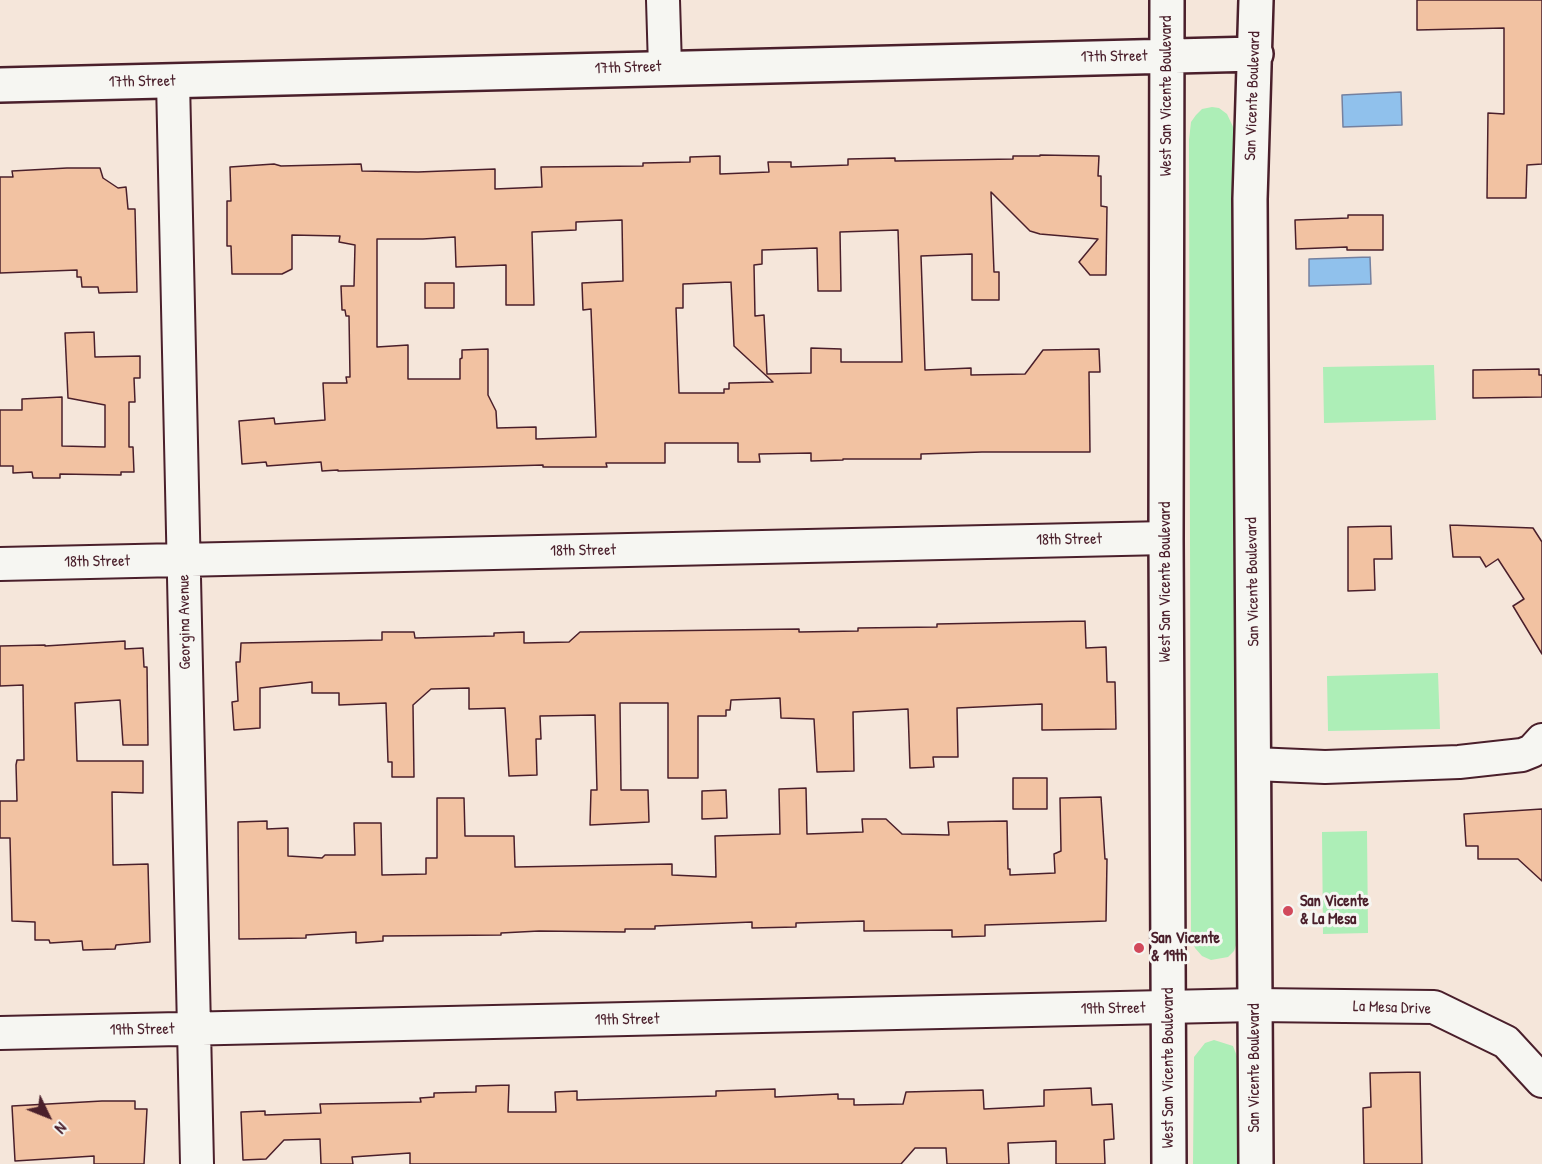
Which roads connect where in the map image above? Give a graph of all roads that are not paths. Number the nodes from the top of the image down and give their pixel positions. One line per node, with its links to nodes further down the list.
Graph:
1 (663, 0): 6 (street)
2 (1167, 0): 5 (main road, West San Vicente Boulevard)
3 (1256, 0): 4 (main road, San Vicente Boulevard)
4 (1256, 54): 5 (main road, 17th Street); 13 (main road, San Vicente Boulevard)
5 (1168, 55): 6 (main road, 17th Street); 9 (main road, West San Vicente Boulevard)
6 (665, 67): 7 (main road, 17th Street)
7 (173, 81): 8 (main road, 17th Street); 10 (street, Georgina Avenue)
8 (0, 85)
9 (1166, 538): 10 (street, 18th Street); 15 (main road, West San Vicente Boulevard)
10 (183, 560): 11 (street, 18th Street); 16 (street, Georgina Avenue)
11 (0, 564)
12 (1542, 740): 13 (street)
13 (1254, 764): 14 (main road, San Vicente Boulevard)
14 (1255, 1005): 15 (street, 19th Street); 18 (street, La Mesa Drive); 21 (main road, San Vicente Boulevard)
15 (1169, 1008): 16 (street, 19th Street); 20 (main road, West San Vicente Boulevard)
16 (194, 1029): 17 (street, 19th Street); 19 (street, Georgina Avenue)
17 (0, 1034)
18 (1542, 1081)
19 (197, 1164)
20 (1169, 1164)
21 (1256, 1164)

